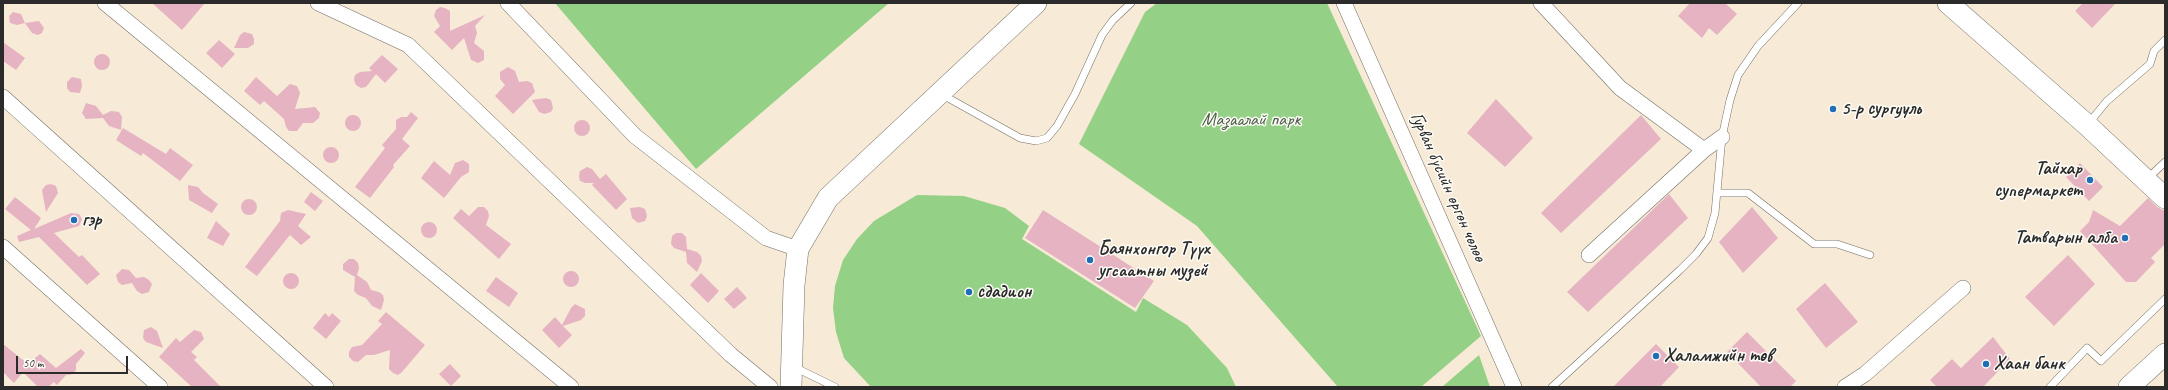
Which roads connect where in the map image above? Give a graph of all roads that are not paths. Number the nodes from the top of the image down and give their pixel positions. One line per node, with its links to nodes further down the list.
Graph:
1 (105, 3): 30 (street)
2 (318, 3): 31 (street)
3 (508, 3): 21 (street)
4 (1036, 3): 11 (street)
5 (1130, 3): 11 (lane)
6 (1344, 3): 34 (street, Гурван бүсийн өргөн чөлөө)
7 (1541, 3): 15 (street)
8 (1797, 3): 14 (lane)
9 (1948, 3): 13 (street)
10 (2165, 40): 13 (lane)
11 (940, 93): 21 (street)
12 (3, 97): 29 (street)
13 (2087, 125): 17 (street)
14 (1722, 137): 15 (street); 18 (lane)
15 (1704, 150): 22 (street)
16 (2165, 162): 17 (lane)
17 (2146, 180): 19 (street)
18 (1718, 193): 23 (lane); 35 (lane)
19 (2165, 198)
20 (3, 247): 28 (street)
21 (798, 249): 27 (street)
22 (1589, 255)
23 (1870, 255)
24 (1963, 288): 36 (street)
25 (2163, 304): 37 (lane)
26 (2165, 354): 38 (street)
27 (791, 366): 32 (street); 33 (lane)
28 (160, 387)
29 (326, 387)
30 (572, 387)
31 (770, 387)
32 (791, 387)
33 (835, 387)
34 (1514, 387)
35 (1552, 387)
36 (1845, 387)
37 (2050, 387)
38 (2129, 387)

